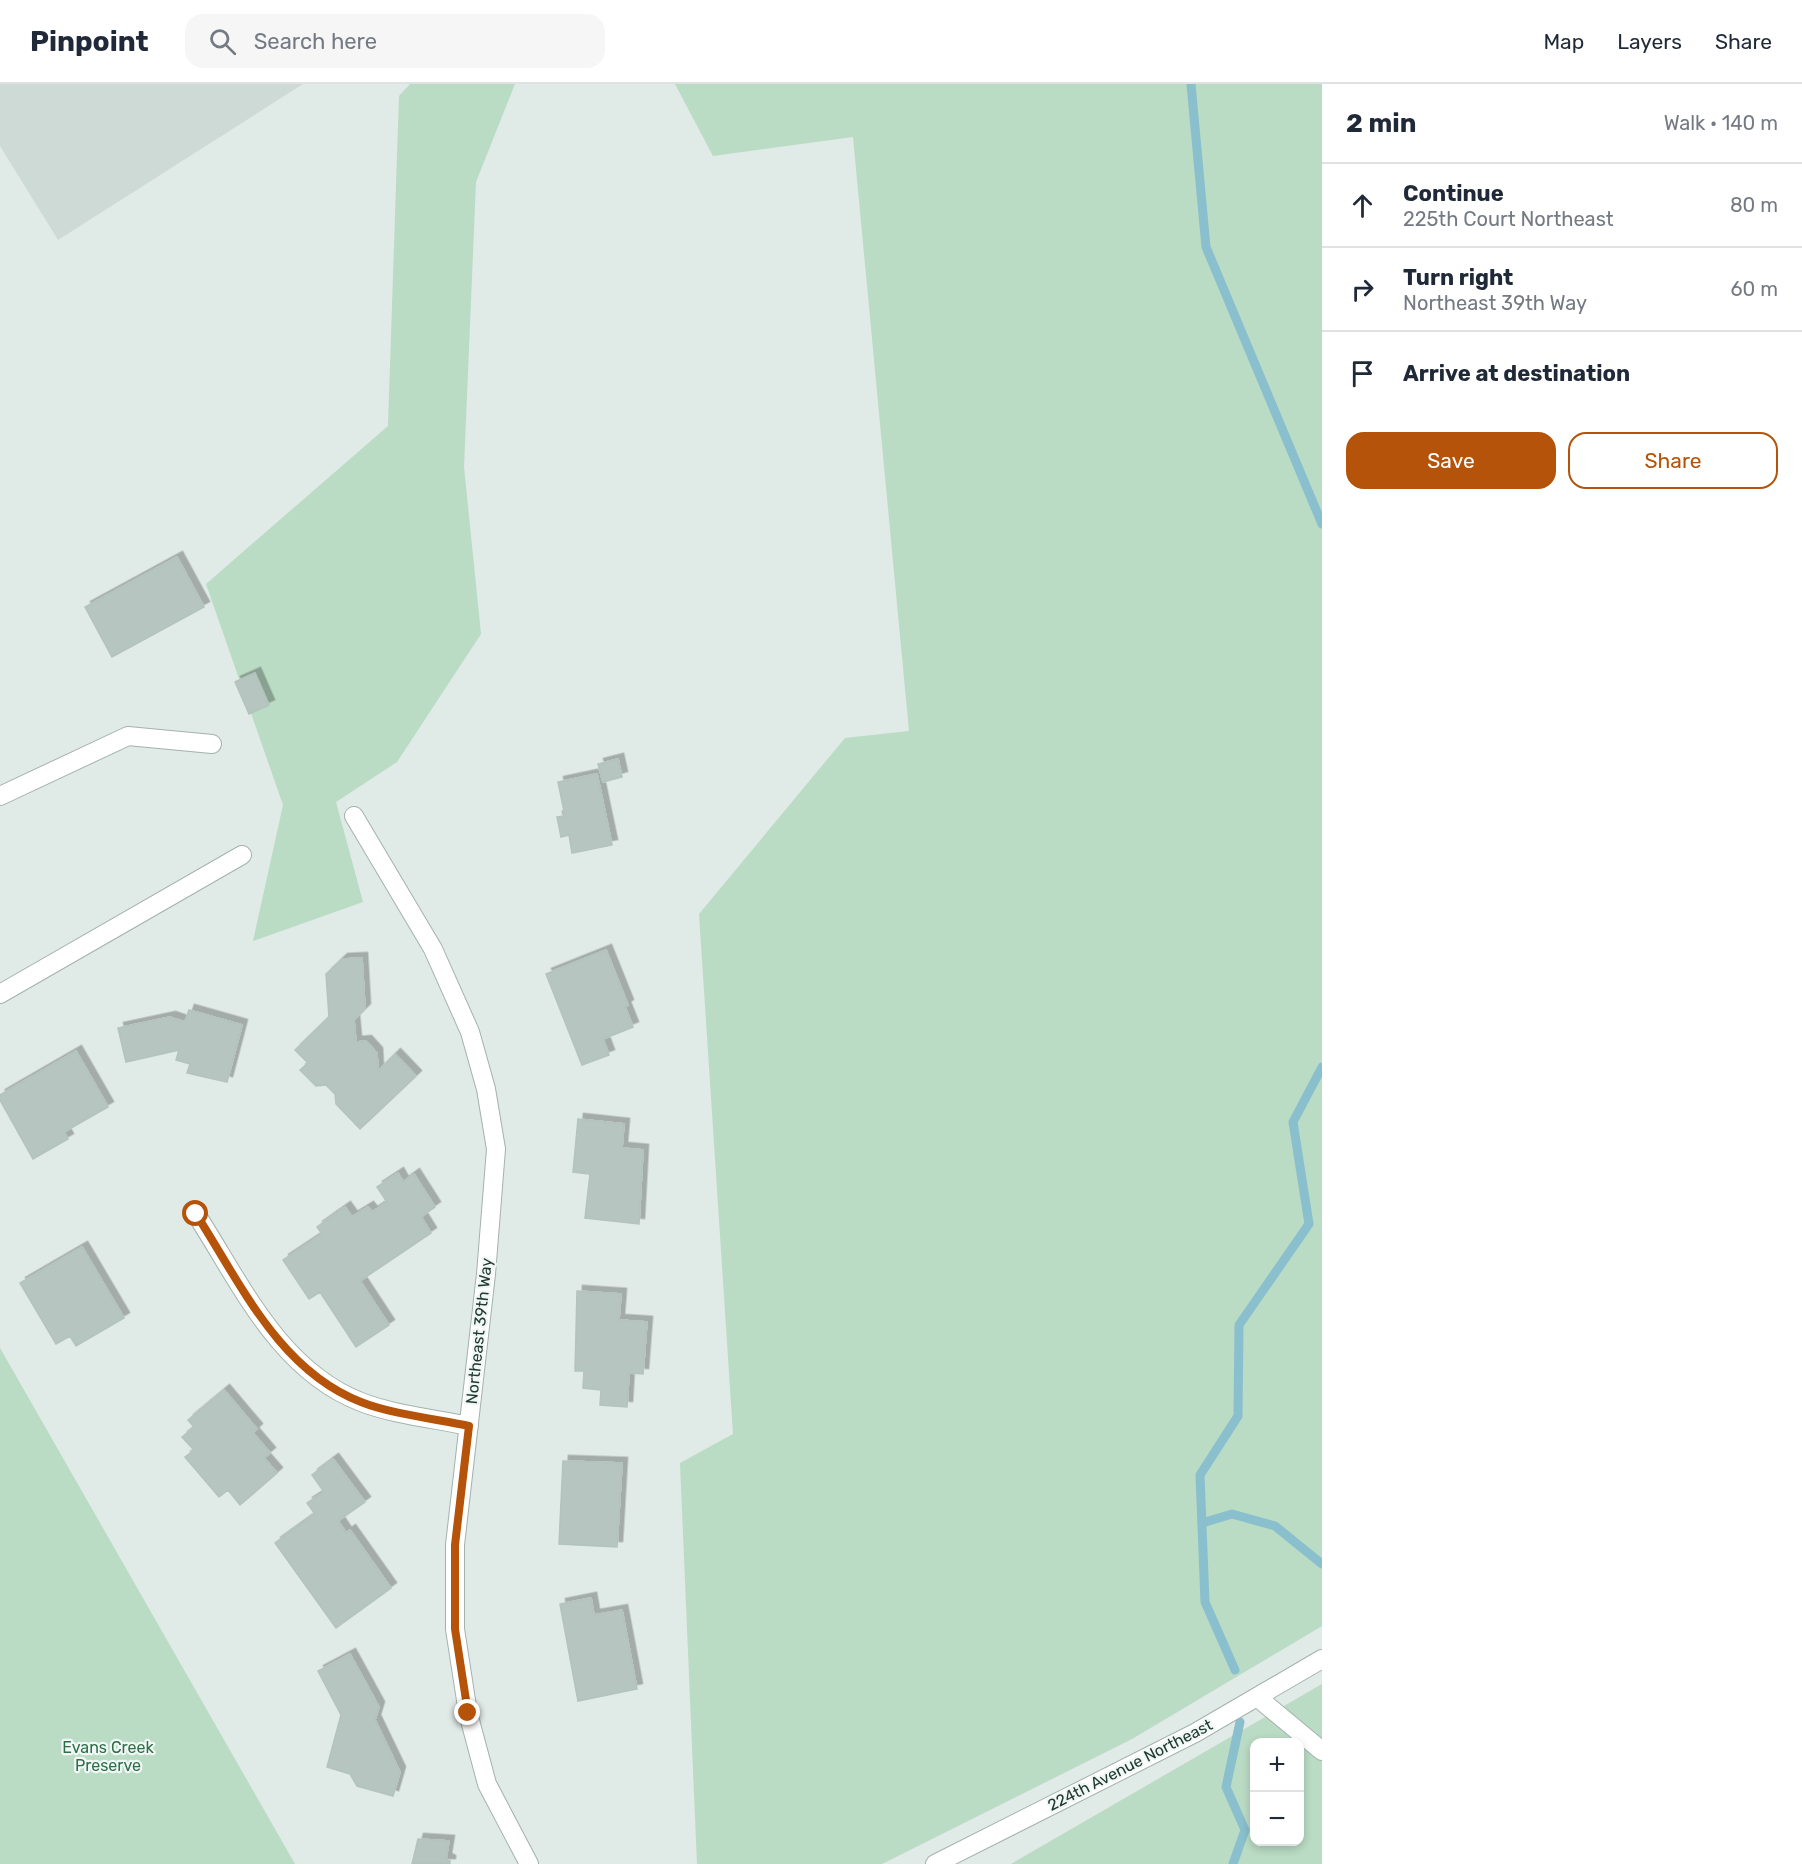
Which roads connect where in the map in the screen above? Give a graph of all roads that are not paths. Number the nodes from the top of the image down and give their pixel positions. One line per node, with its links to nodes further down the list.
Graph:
1 (212, 744): 2 (street)
2 (4, 788)
3 (354, 816): 7 (street, Northeast 39th Way)
4 (242, 855): 5 (street)
5 (0, 994)
6 (196, 1214): 7 (street)
7 (469, 1426): 11 (street, Northeast 39th Way)
8 (1322, 1659): 9 (street, 224th Avenue Northeast)
9 (1257, 1697): 10 (street); 12 (street, 224th Avenue Northeast)
10 (1322, 1751)
11 (529, 1864)
12 (935, 1864)

